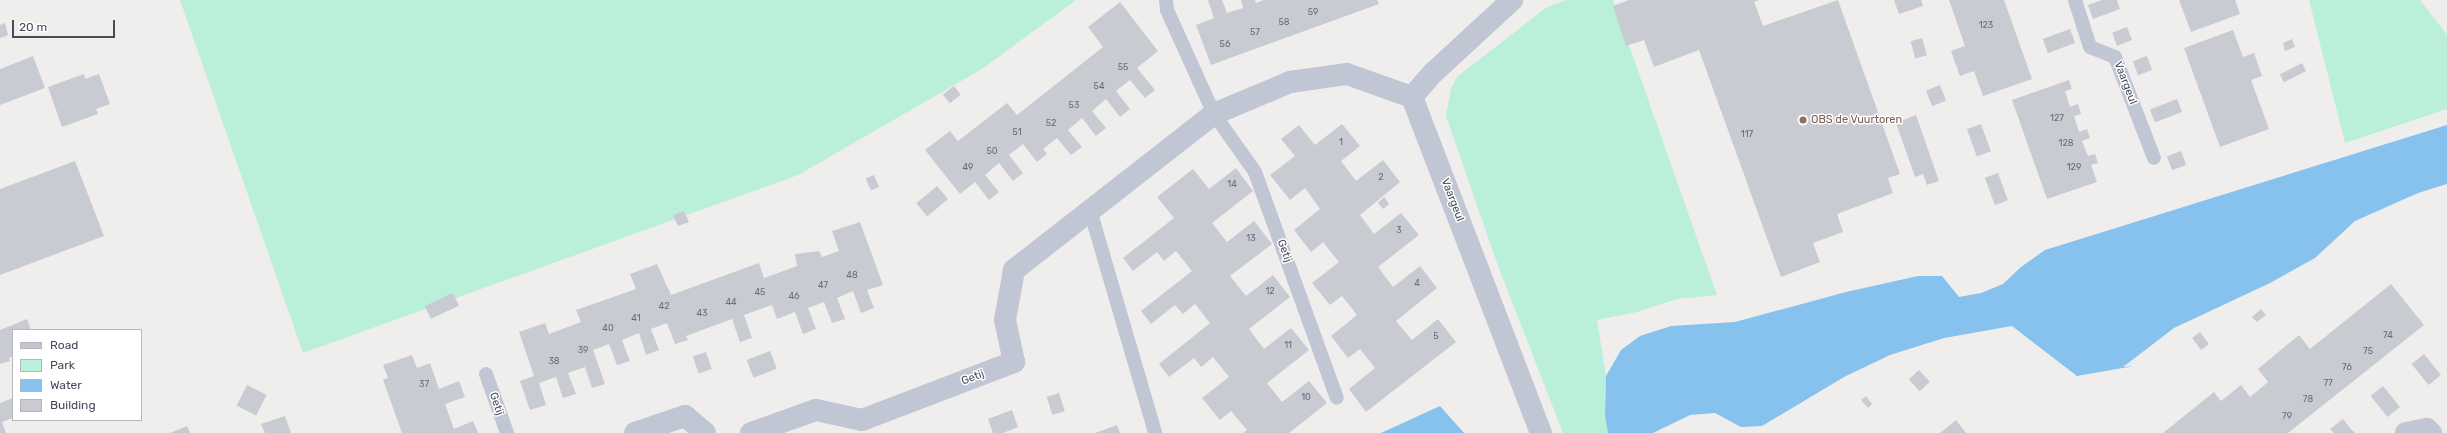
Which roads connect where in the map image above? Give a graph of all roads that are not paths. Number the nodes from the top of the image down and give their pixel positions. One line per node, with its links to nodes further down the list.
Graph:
1 (1166, 0): 5 (lane, Getij)
2 (1512, 0): 4 (street)
3 (2075, 0): 6 (lane, Vaargeul)
4 (1412, 97): 5 (street, Getij); 15 (street, Vaargeul)
5 (1214, 114): 7 (street, Getij); 9 (lane, Getij)
6 (2154, 158)
7 (1090, 210): 13 (street, Getij); 14 (lane)
8 (486, 374): 10 (lane, Getij)
9 (1337, 398)
10 (507, 433)
11 (635, 433): 12 (street)
12 (705, 433)
13 (751, 433)
14 (1155, 433)
15 (1541, 433)
16 (2406, 433): 17 (street)
17 (2431, 433)

